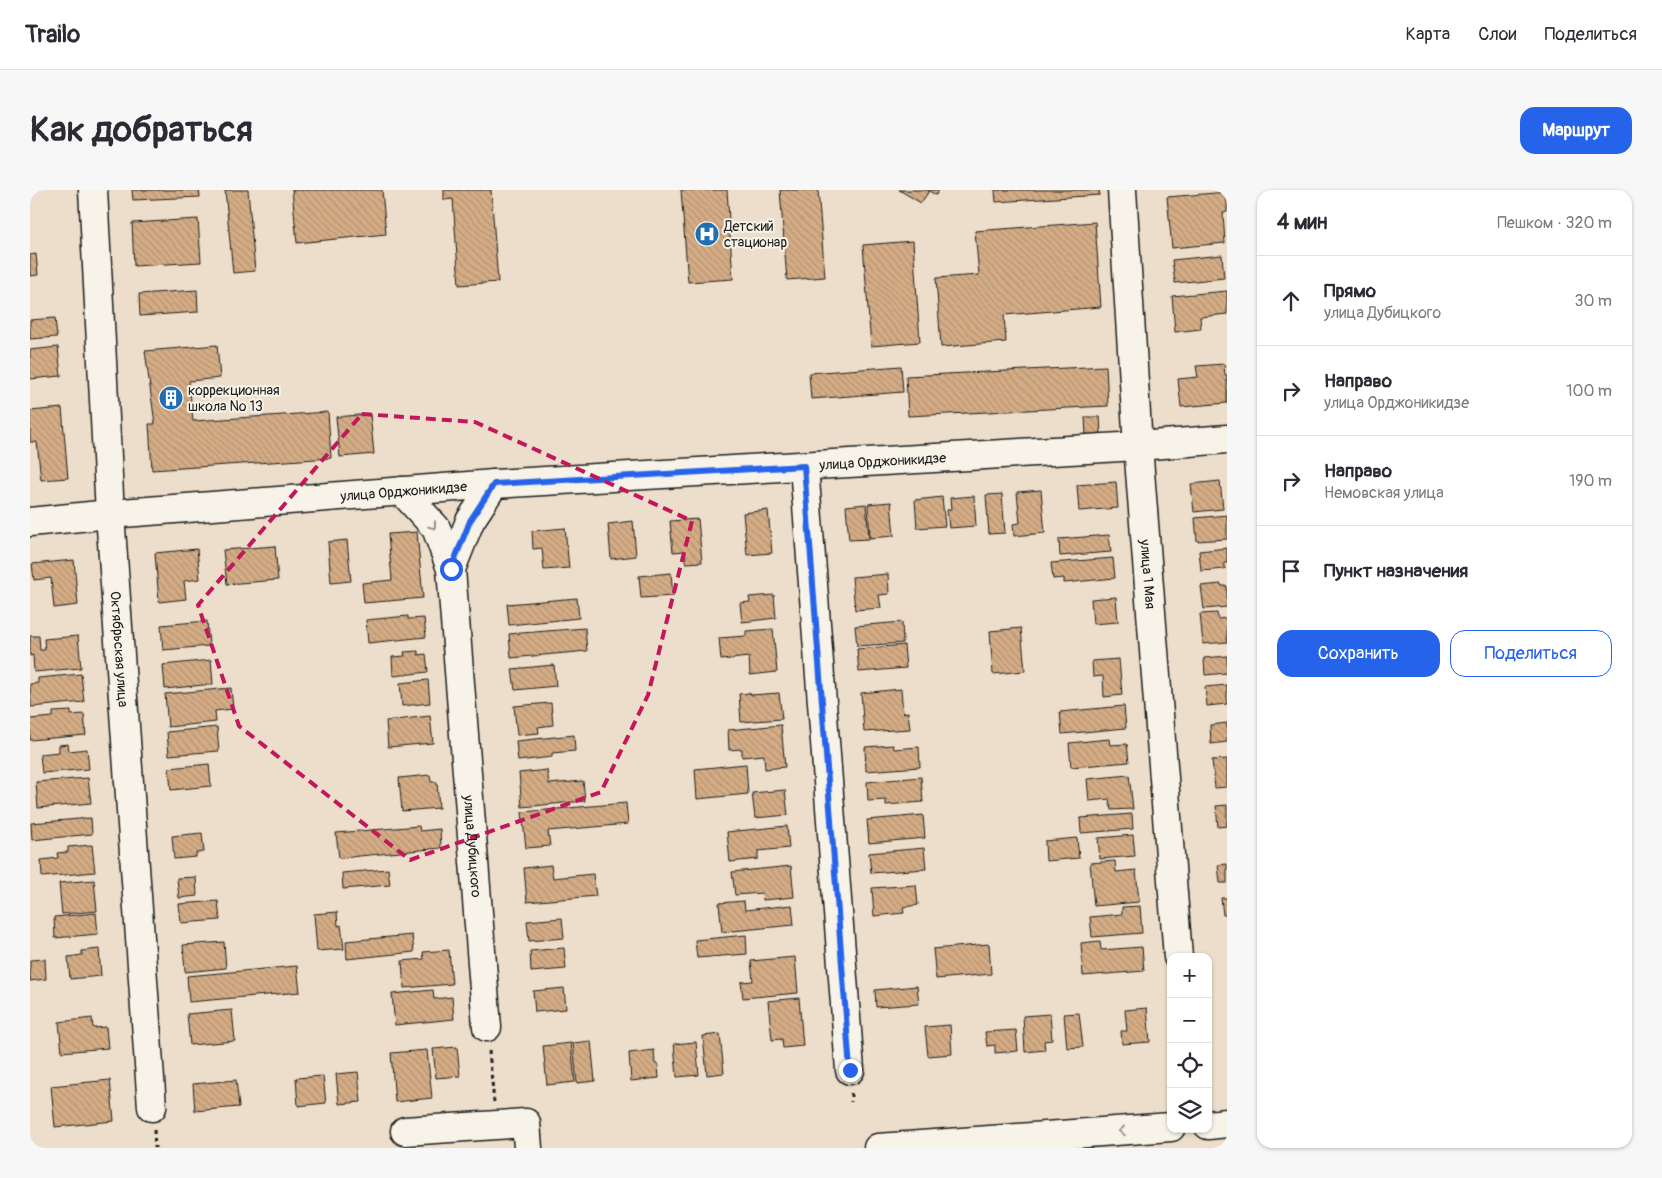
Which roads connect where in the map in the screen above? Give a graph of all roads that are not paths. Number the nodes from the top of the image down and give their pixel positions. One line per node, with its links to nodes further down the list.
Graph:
1 (93, 190): 8 (street, Октябрьская улица)
2 (1122, 190): 4 (street, улица 1 Мая)
3 (1227, 439): 4 (street, улица Орджоникидзе)
4 (1138, 446): 5 (street, улица Орджоникидзе); 11 (street, улица 1 Мая)
5 (804, 466): 6 (street, улица Орджоникидзе); 13 (street)
6 (494, 484): 7 (street, улица Орджоникидзе); 10 (street, улица Дубицкого)
7 (402, 491): 8 (street, улица Орджоникидзе); 10 (street, улица Дубицкого, one-way to 10)
8 (110, 514): 9 (street, улица Орджоникидзе); 14 (street, Октябрьская улица)
9 (30, 522)
10 (451, 569): 12 (street, улица Дубицкого)
11 (1178, 953)
12 (487, 1027)
13 (850, 1070)
14 (152, 1107)
15 (1227, 1123): 16 (street)
16 (1212, 1125)
17 (1167, 1127): 20 (street, one-way to 20)
18 (405, 1131): 19 (street)
19 (528, 1148)
20 (878, 1148)

